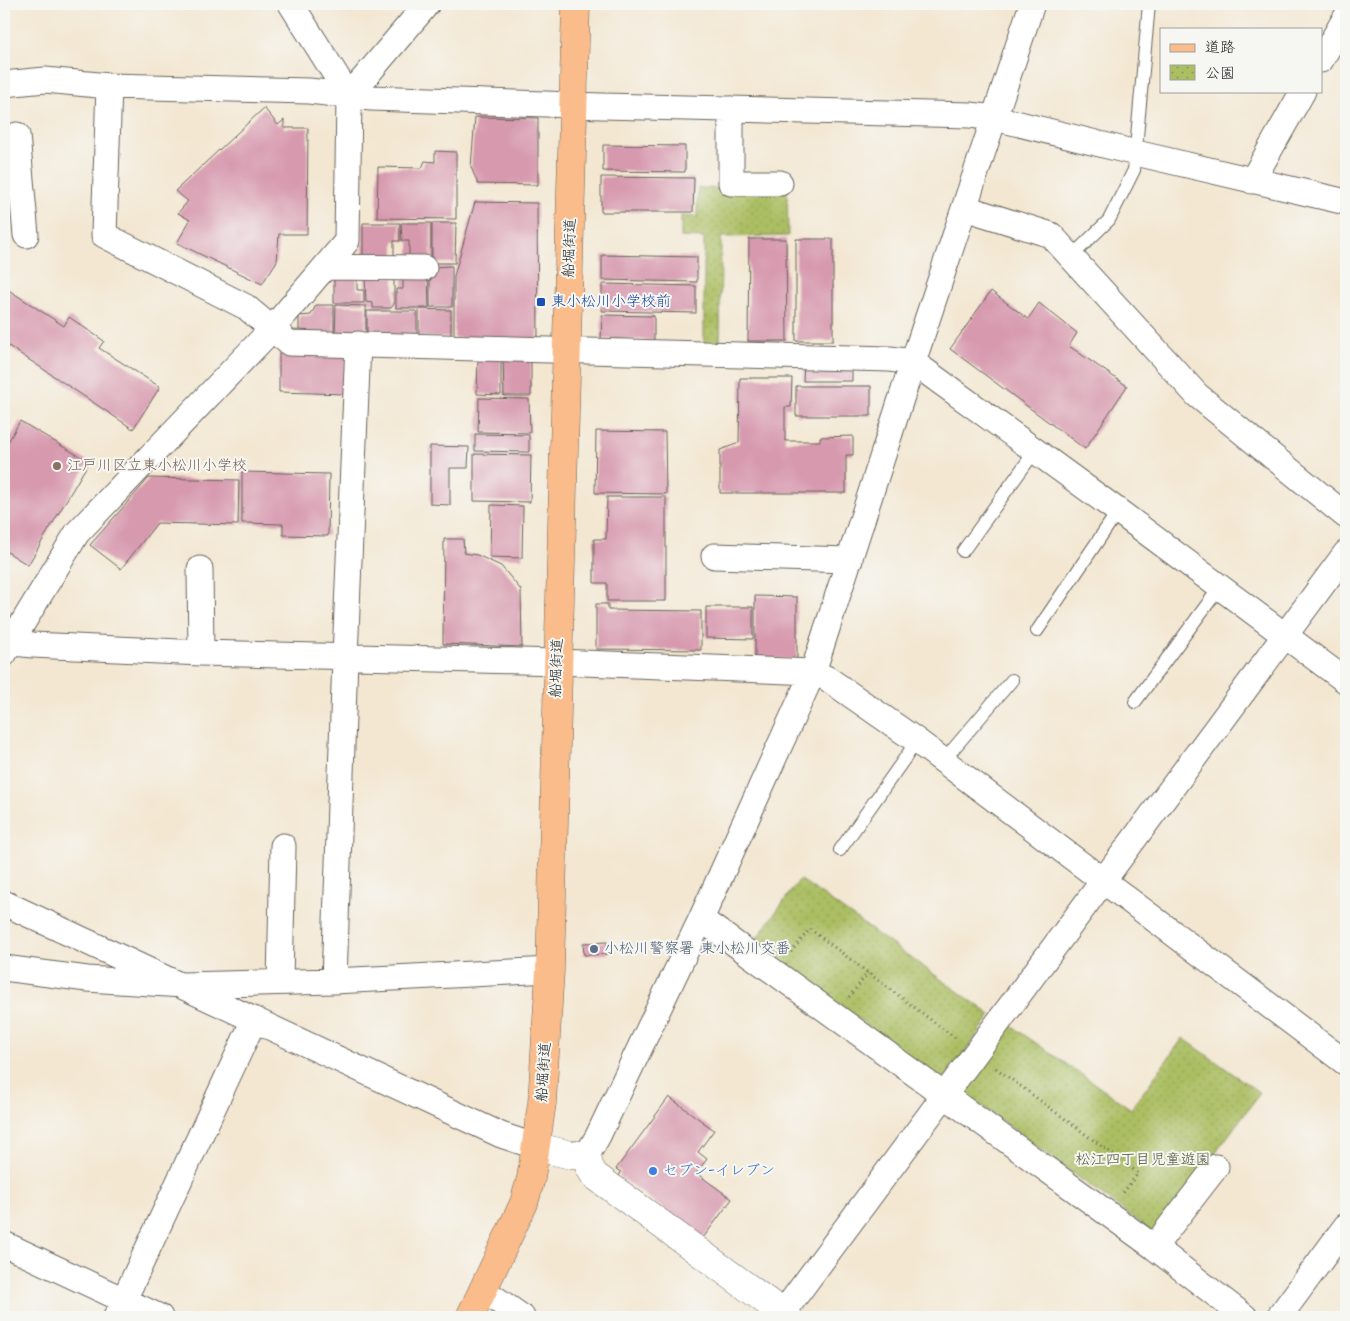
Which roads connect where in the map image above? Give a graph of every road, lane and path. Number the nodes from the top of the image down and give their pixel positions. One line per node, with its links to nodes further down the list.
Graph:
1 (291, 4): 11 (street)
2 (427, 4): 11 (street)
3 (576, 4): 12 (main road, 船堀街道)
4 (1032, 4): 14 (street)
5 (1149, 4): 16 (lane)
6 (1346, 16): 7 (street)
7 (1322, 58)
8 (4, 84): 9 (street)
9 (110, 86): 11 (street); 26 (street)
10 (1302, 92): 18 (street)
11 (349, 96): 12 (street); 24 (street)
12 (574, 105): 13 (street); 28 (main road, 船堀街道)
13 (730, 109): 14 (street); 19 (street)
14 (995, 118): 16 (street); 21 (street)
15 (17, 135): 17 (street)
16 (1136, 153): 18 (street); 23 (lane)
17 (12, 181): 22 (street)
18 (1252, 181): 20 (street)
19 (780, 183)
20 (1346, 202)
21 (965, 208): 23 (street); 29 (street)
22 (26, 235)
23 (1071, 257): 32 (street)
24 (325, 267): 25 (street); 26 (street)
25 (424, 268)
26 (272, 329): 27 (street); 41 (street)
27 (358, 344): 28 (street); 43 (street)
28 (567, 350): 29 (street); 44 (main road, 船堀街道)
29 (913, 362): 30 (street); 36 (street)
30 (1034, 451): 31 (street); 33 (lane)
31 (1118, 512): 38 (street); 39 (lane)
32 (1346, 516)
33 (963, 552)
34 (1346, 553): 40 (street)
35 (714, 556): 36 (street)
36 (850, 560): 45 (street)
37 (200, 569): 42 (street)
38 (1220, 587): 40 (street); 48 (lane)
39 (1037, 631)
40 (1285, 635): 47 (street); 53 (street)
41 (6, 647): 42 (street)
42 (202, 653): 43 (street)
43 (345, 657): 44 (street); 58 (street)
44 (558, 662): 45 (street); 57 (main road, 船堀街道)
45 (813, 672): 49 (street); 55 (street)
46 (1012, 680): 50 (lane)
47 (1346, 681)
48 (1135, 702)
49 (917, 741): 50 (street); 52 (lane)
50 (943, 761): 53 (street)
51 (282, 846): 59 (street)
52 (840, 850)
53 (1102, 881): 62 (street); 63 (street)
54 (4, 903): 60 (street)
55 (701, 919): 63 (street); 65 (street)
56 (4, 968): 60 (street)
57 (550, 970): 58 (street); 64 (main road, 船堀街道)
58 (334, 980): 59 (street)
59 (280, 982): 60 (street)
60 (183, 985): 61 (street)
61 (254, 1020): 64 (street); 71 (street)
62 (1346, 1063)
63 (945, 1095): 69 (street); 72 (street)
64 (537, 1147): 65 (street); 70 (main road, 船堀街道)
65 (587, 1155): 72 (street)
66 (1216, 1167): 69 (street)
67 (1346, 1226): 77 (street)
68 (4, 1244): 71 (street)
69 (1154, 1247): 76 (street)
70 (483, 1290): 74 (main road, 船堀街道); 75 (street)
71 (120, 1309): 73 (street)
72 (784, 1316)
73 (160, 1317)
74 (470, 1317)
75 (522, 1317)
76 (1245, 1317)
77 (1279, 1317)

